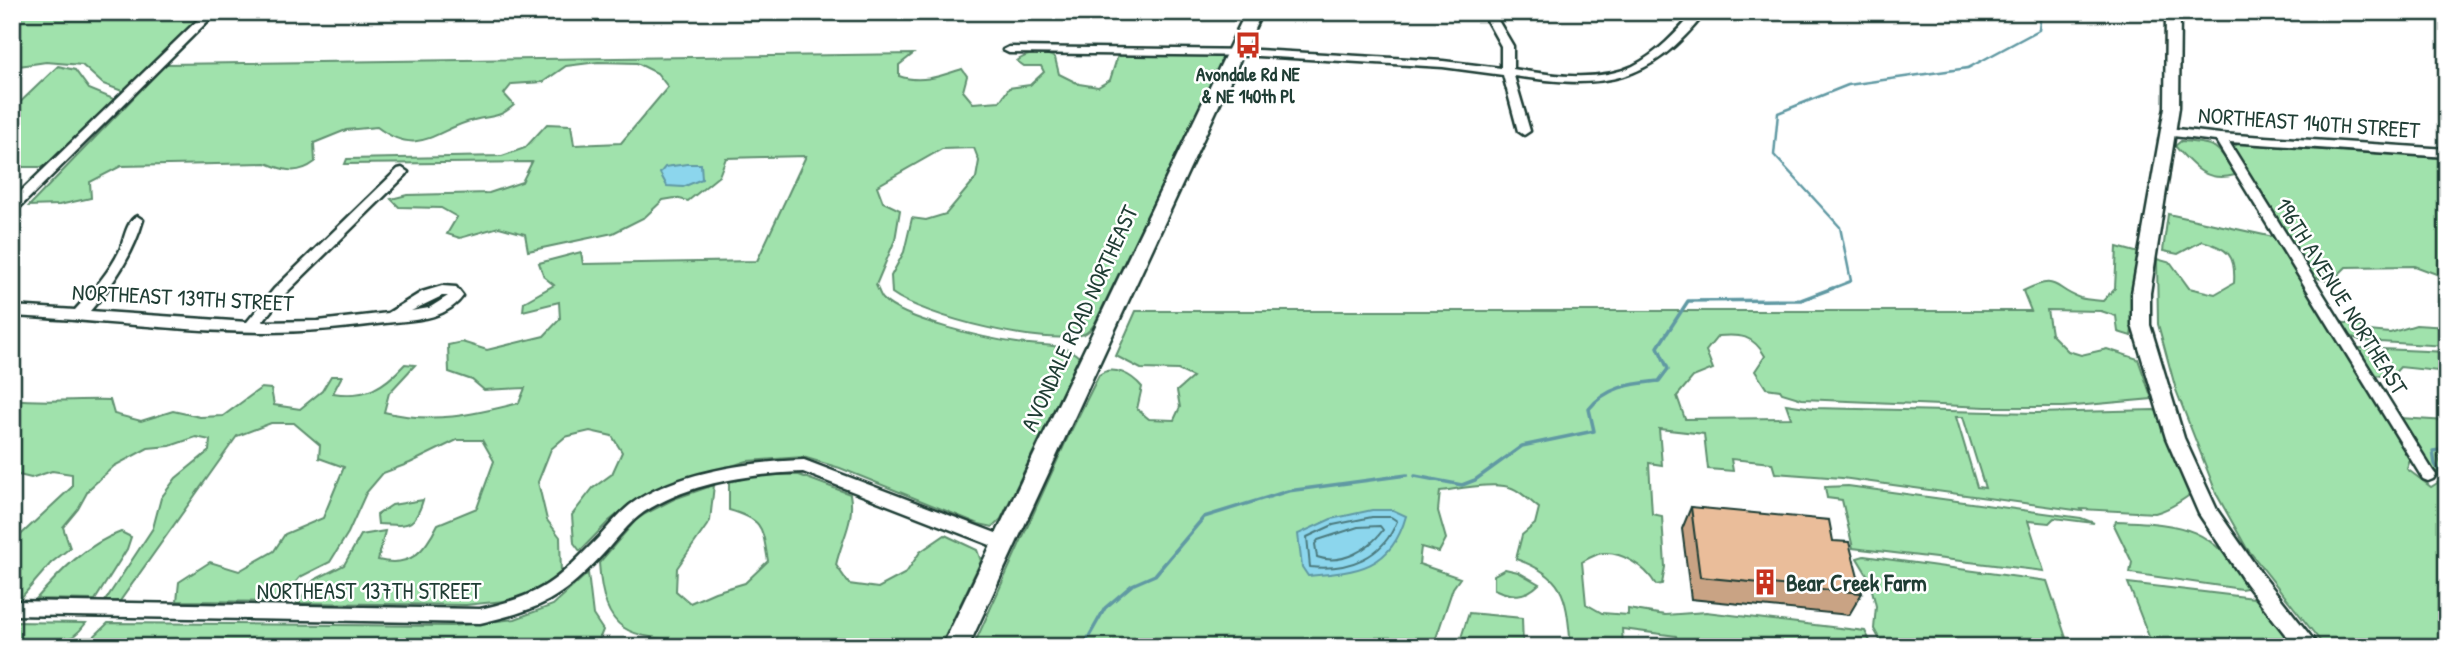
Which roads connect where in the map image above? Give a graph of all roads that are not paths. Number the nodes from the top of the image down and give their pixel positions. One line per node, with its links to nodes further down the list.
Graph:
1 (212, 12): 14 (street)
2 (1254, 12): 7 (main road, AVONDALE ROAD NORTHEAST)
3 (1487, 12): 8 (street)
4 (1701, 12): 8 (street)
5 (2173, 12): 10 (street)
6 (1009, 50): 7 (street)
7 (1233, 52): 8 (street); 21 (main road, AVONDALE ROAD NORTHEAST)
8 (1507, 70): 9 (street)
9 (1524, 131)
10 (2168, 132): 11 (street, NORTHEAST 140TH STREET); 24 (street)
11 (2220, 138): 12 (street, NORTHEAST 140TH STREET); 20 (street, 196TH AVENUE NORTHEAST)
12 (2447, 153)
13 (402, 172): 19 (street)
14 (12, 207)
15 (137, 220): 17 (street)
16 (12, 311): 17 (street, NORTHEAST 139TH STREET)
17 (80, 313): 19 (street, NORTHEAST 139TH STREET)
18 (392, 317): 19 (street, NORTHEAST 139TH STREET)
19 (251, 327)
20 (2428, 475)
21 (1003, 543): 22 (street, NORTHEAST 137TH STREET); 23 (main road, AVONDALE ROAD NORTHEAST)
22 (12, 608)
23 (955, 647)
24 (2308, 647)

